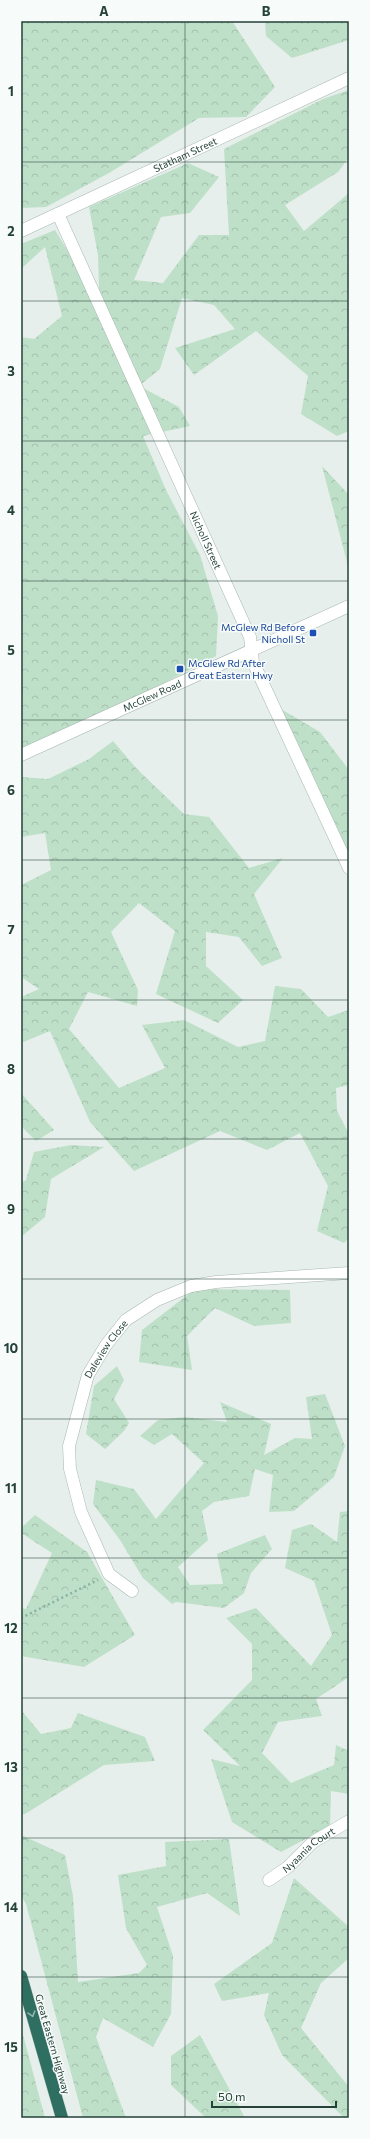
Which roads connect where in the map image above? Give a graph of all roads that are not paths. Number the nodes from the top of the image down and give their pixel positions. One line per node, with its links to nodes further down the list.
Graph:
1 (349, 78): 2 (street, Statham Street)
2 (58, 214): 3 (street, Statham Street); 5 (street, Nicholl Street)
3 (21, 231)
4 (349, 606): 5 (street, McGlew Road)
5 (252, 650): 6 (street, McGlew Road); 7 (street, Nicholl Street)
6 (21, 755)
7 (349, 868)
8 (349, 1273): 9 (street, Daleview Close)
9 (132, 1591)
10 (349, 1821): 11 (street, Nyaania Court)
11 (269, 1880)
12 (21, 1976): 13 (highway, Great Eastern Highway, one-way to 13)
13 (62, 2118)

